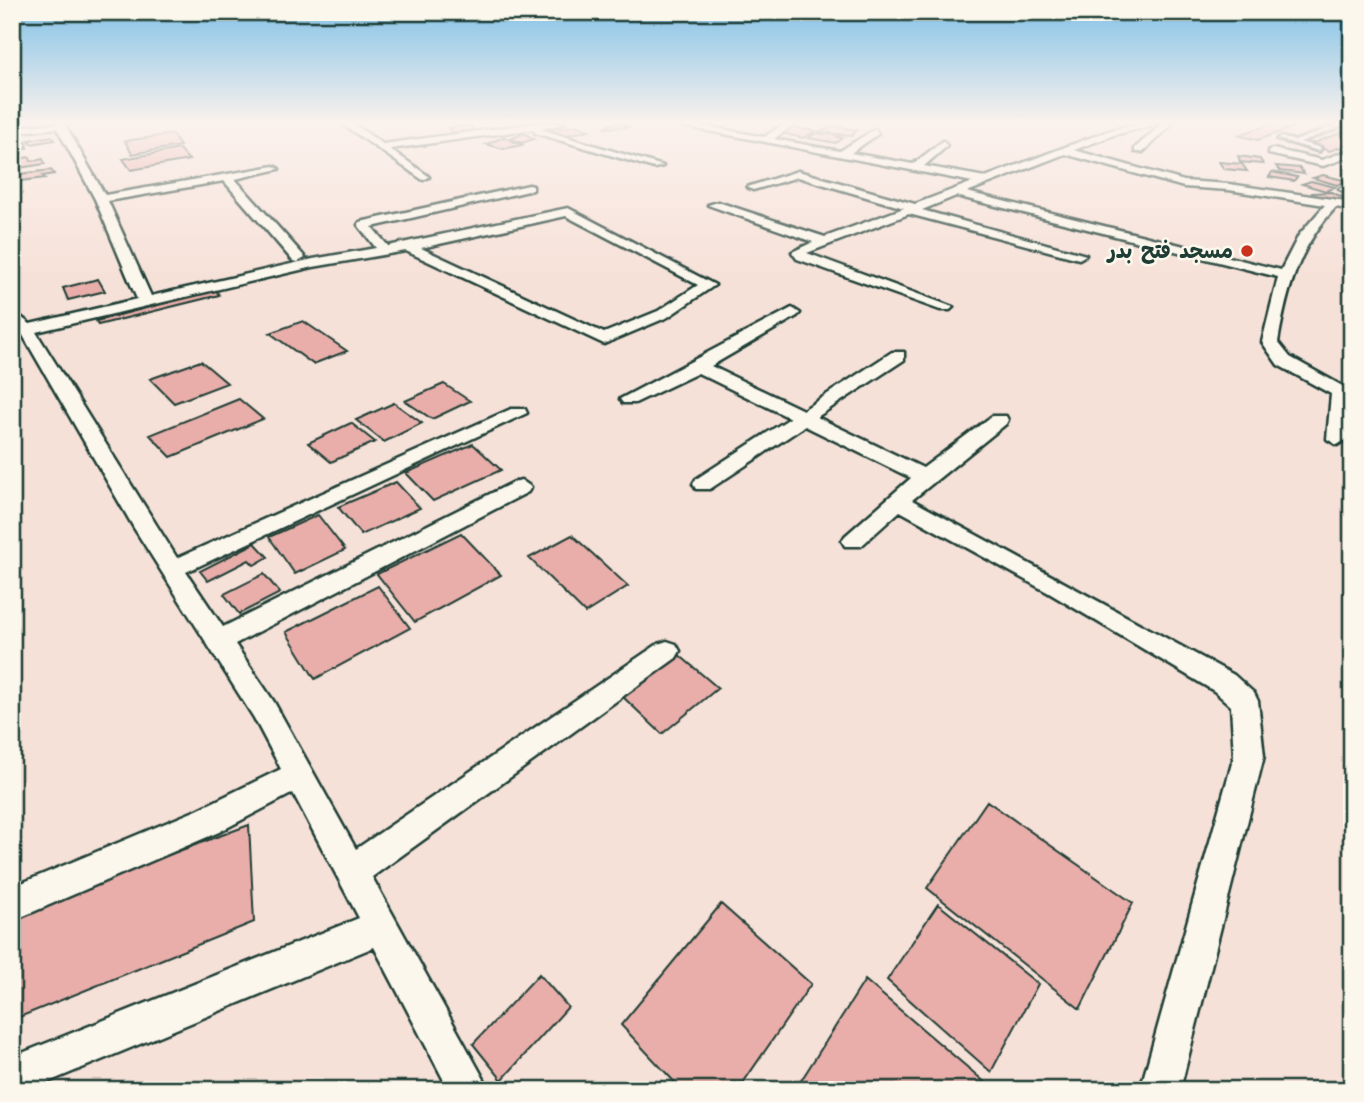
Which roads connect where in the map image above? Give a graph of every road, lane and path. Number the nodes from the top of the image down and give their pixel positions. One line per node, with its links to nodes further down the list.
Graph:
1 (87, 174): 15 (street)
2 (242, 174): 9 (street)
3 (419, 174): 10 (street)
4 (797, 174): 12 (street)
5 (799, 174): 19 (street)
6 (951, 174): 11 (street)
7 (1005, 174): 11 (street)
8 (1149, 174): 17 (street)
9 (227, 177): 15 (street); 24 (street)
10 (423, 177)
11 (988, 181): 14 (street)
12 (753, 187)
13 (529, 188): 22 (street)
14 (957, 193): 19 (street); 25 (street)
15 (101, 199): 26 (street)
16 (714, 205): 20 (street)
17 (1332, 205): 18 (street); 25 (street)
18 (1352, 206)
19 (914, 209): 20 (street); 23 (street)
20 (825, 242): 27 (street)
21 (408, 247): 21 (street); 22 (street)
22 (384, 250): 26 (street)
23 (1079, 255)
24 (299, 258)
25 (1285, 275): 36 (street)
26 (146, 302): 29 (street)
27 (944, 307)
28 (792, 313): 31 (street)
29 (19, 322): 42 (street)
30 (898, 356): 34 (street)
31 (698, 366): 32 (street); 34 (street)
32 (629, 399)
33 (518, 413): 42 (street)
34 (805, 418): 37 (street); 38 (street)
35 (999, 420): 37 (street)
36 (1337, 439)
37 (925, 477): 40 (street)
38 (703, 484)
39 (521, 487): 43 (street)
40 (898, 501): 41 (street); 51 (street)
41 (853, 541)
42 (173, 569): 43 (street)
43 (219, 640): 45 (street)
44 (667, 651): 46 (street)
45 (299, 774): 46 (street); 47 (street)
46 (352, 871): 48 (street)
47 (12, 904)
48 (380, 927): 49 (street); 50 (street)
49 (12, 1077)
50 (470, 1090)
51 (1160, 1090)

